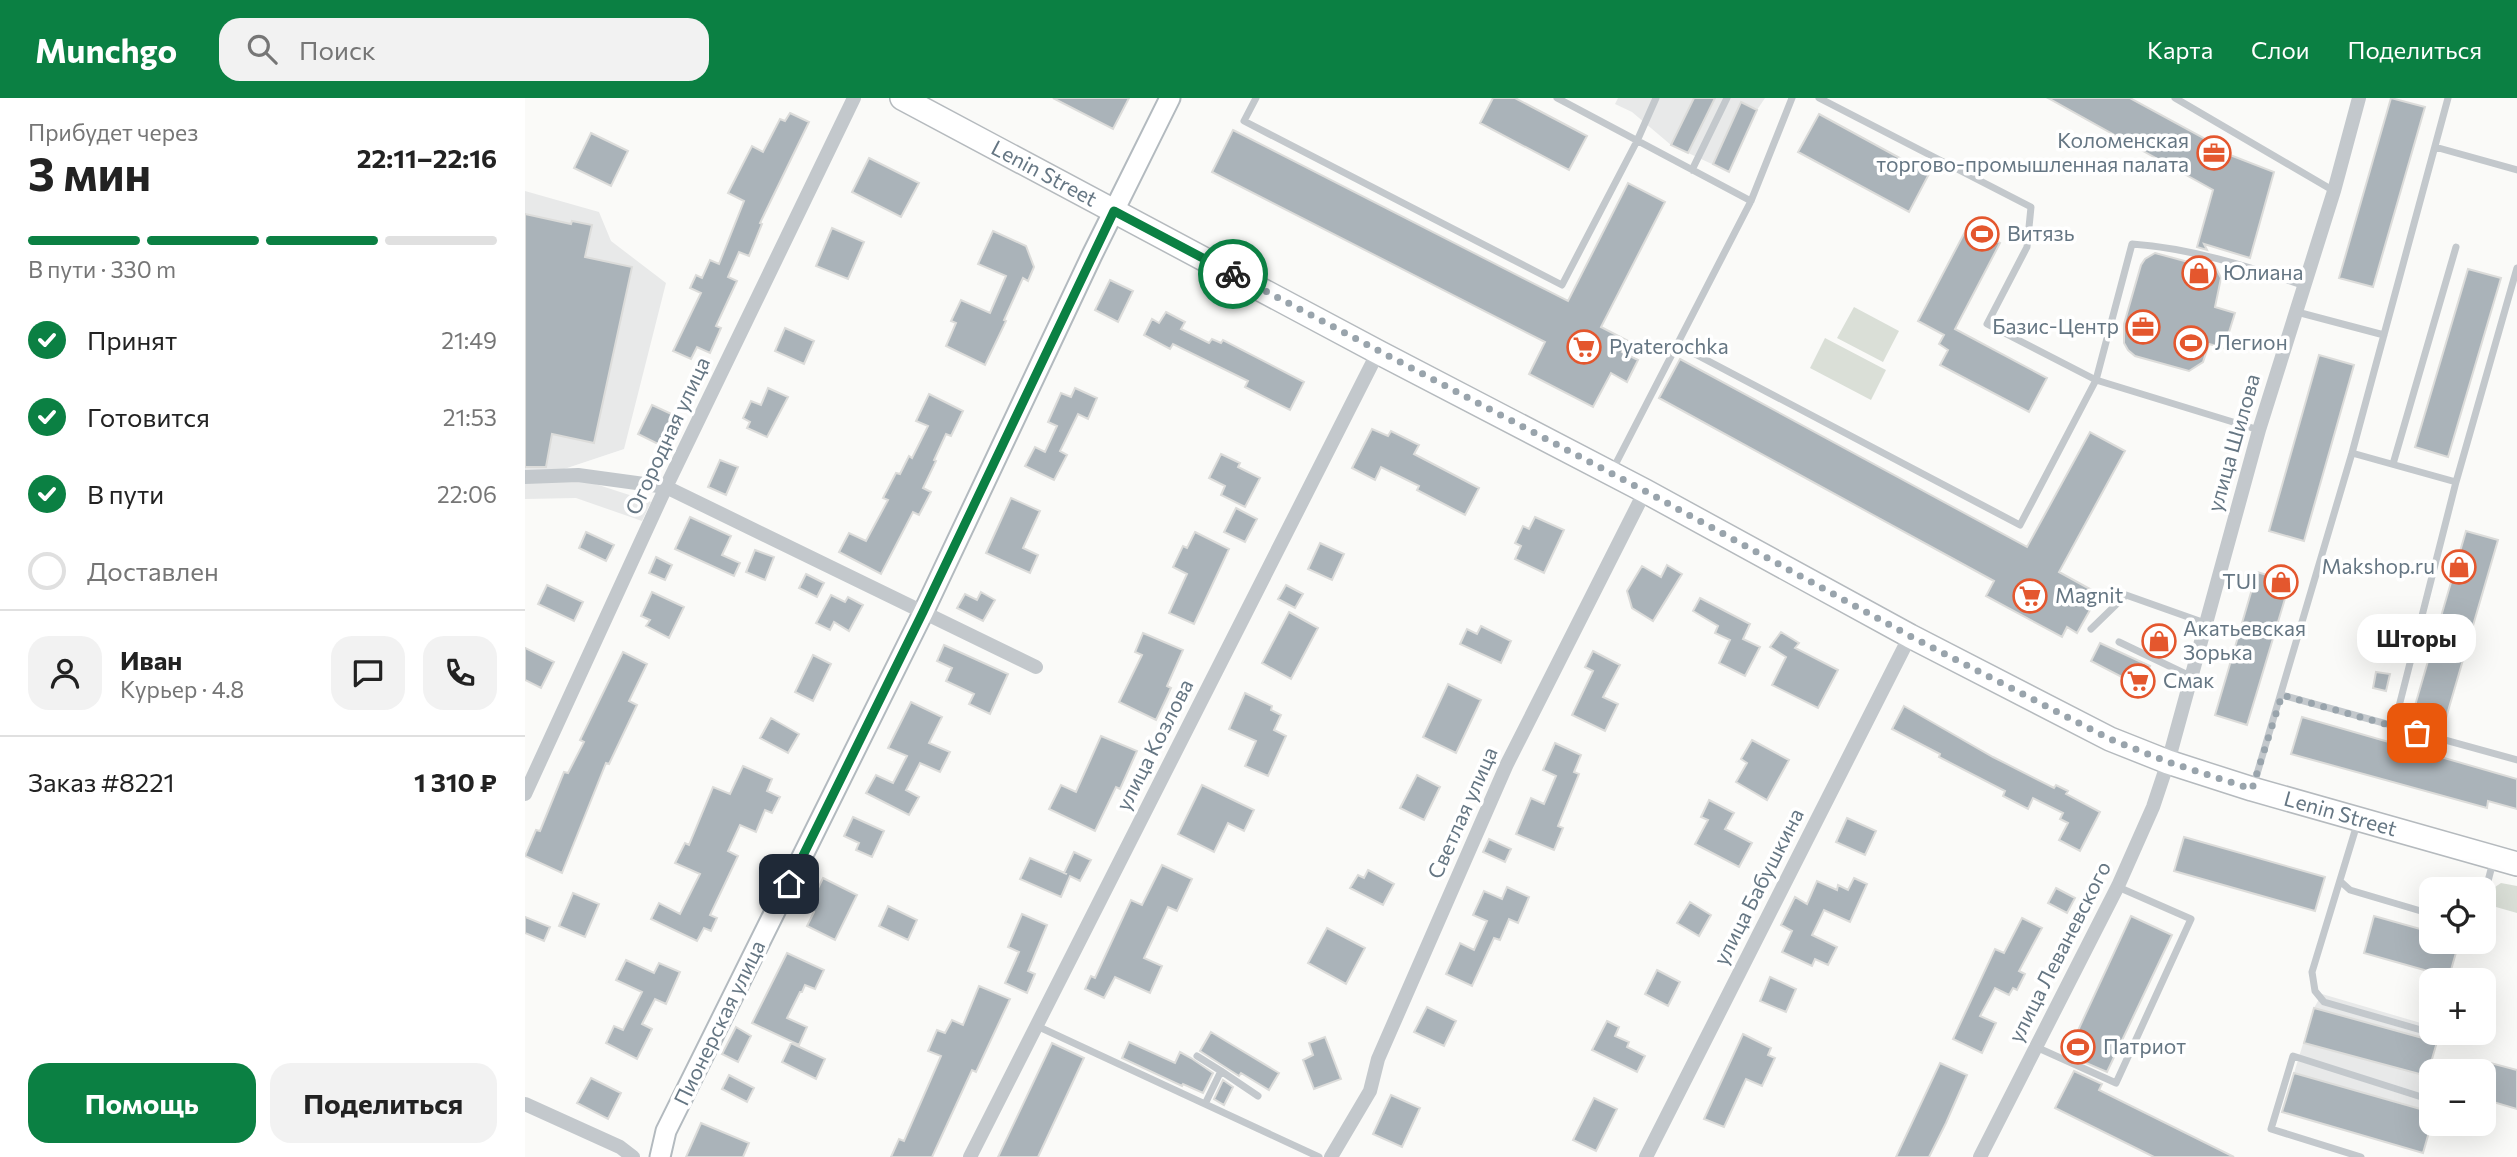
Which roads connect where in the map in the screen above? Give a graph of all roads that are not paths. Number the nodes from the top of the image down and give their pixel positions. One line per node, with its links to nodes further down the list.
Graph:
1 (854, 98): 34 (street, Огородная улица)
2 (902, 98): 19 (main road, Lenin Street)
3 (1170, 98): 19 (street, Пионерская улица)
4 (1256, 98): 13 (lane)
5 (1557, 98): 13 (lane)
6 (1656, 98): 13 (lane)
7 (1727, 98): 15 (lane)
8 (1792, 98): 18 (lane)
9 (1819, 98): 27 (lane)
10 (2175, 98): 17 (lane)
11 (2359, 98): 17 (street, улица Шилова)
12 (2448, 98): 14 (lane)
13 (1637, 141): 15 (lane)
14 (2435, 147): 16 (lane); 24 (lane)
15 (1692, 170): 18 (lane)
16 (2517, 170)
17 (2334, 191): 22 (street, улица Шилова)
18 (1751, 201): 25 (lane)
19 (1114, 211): 26 (main road, Lenin Street); 36 (street, Пионерская улица)
20 (2456, 247): 30 (lane)
21 (2517, 268): 33 (lane)
22 (2302, 285): 23 (street, улица Шилова); 27 (lane)
23 (2295, 311): 24 (lane); 28 (street, улица Шилова)
24 (2384, 335): 29 (lane)
25 (1678, 345): 27 (lane); 31 (lane)
26 (1378, 352): 31 (main road, Lenin Street); 56 (street, улица Козлова)
27 (2096, 380): 28 (lane)
28 (2259, 430): 37 (street, улица Шилова)
29 (2352, 453): 30 (lane); 43 (lane)
30 (2393, 464): 33 (lane)
31 (1610, 473): 35 (main road, Lenin Street)
32 (525, 477): 34 (street)
33 (2456, 482): 44 (lane)
34 (666, 487): 36 (street); 48 (street, Огородная улица)
35 (1645, 491): 39 (main road, Lenin Street); 70 (street, Светлая улица)
36 (923, 612): 41 (street); 67 (street, Пионерская улица)
37 (2204, 623): 38 (lane); 42 (street, улица Шилова)
38 (2091, 629)
39 (1910, 636): 46 (main road, Lenin Street); 71 (street, улица Бабушкина)
40 (2119, 642): 42 (lane)
41 (1036, 667)
42 (2190, 676): 46 (street, улица Шилова)
43 (2282, 695): 44 (lane); 47 (lane)
44 (2394, 726): 45 (lane)
45 (2517, 760)
46 (2168, 762): 47 (main road, Lenin Street); 54 (street, улица Леваневского)
47 (2252, 789): 49 (main road, Lenin Street)
48 (525, 794)
49 (2359, 819): 50 (main road, Lenin Street); 53 (lane)
50 (2494, 858): 51 (main road, Lenin Street); 52 (lane)
51 (2517, 864)
52 (2489, 877)
53 (2340, 881): 55 (lane); 57 (lane)
54 (2117, 886): 58 (street, улица Леваневского); 58 (lane)
55 (2419, 911)
56 (1036, 1025): 64 (lane); 68 (street, улица Козлова)
57 (2419, 1029)
58 (2036, 1047): 72 (street, улица Леваневского)
59 (1196, 1056): 60 (lane)
60 (1221, 1071): 61 (lane); 64 (lane)
61 (1258, 1096)
62 (2419, 1096): 65 (lane)
63 (525, 1104): 66 (street)
64 (1205, 1104): 69 (lane)
65 (2335, 1153): 73 (lane)
66 (633, 1157)
67 (660, 1157)
68 (970, 1157)
69 (1319, 1157)
70 (1331, 1157)
71 (1646, 1157)
72 (1980, 1157)
73 (2361, 1157)

